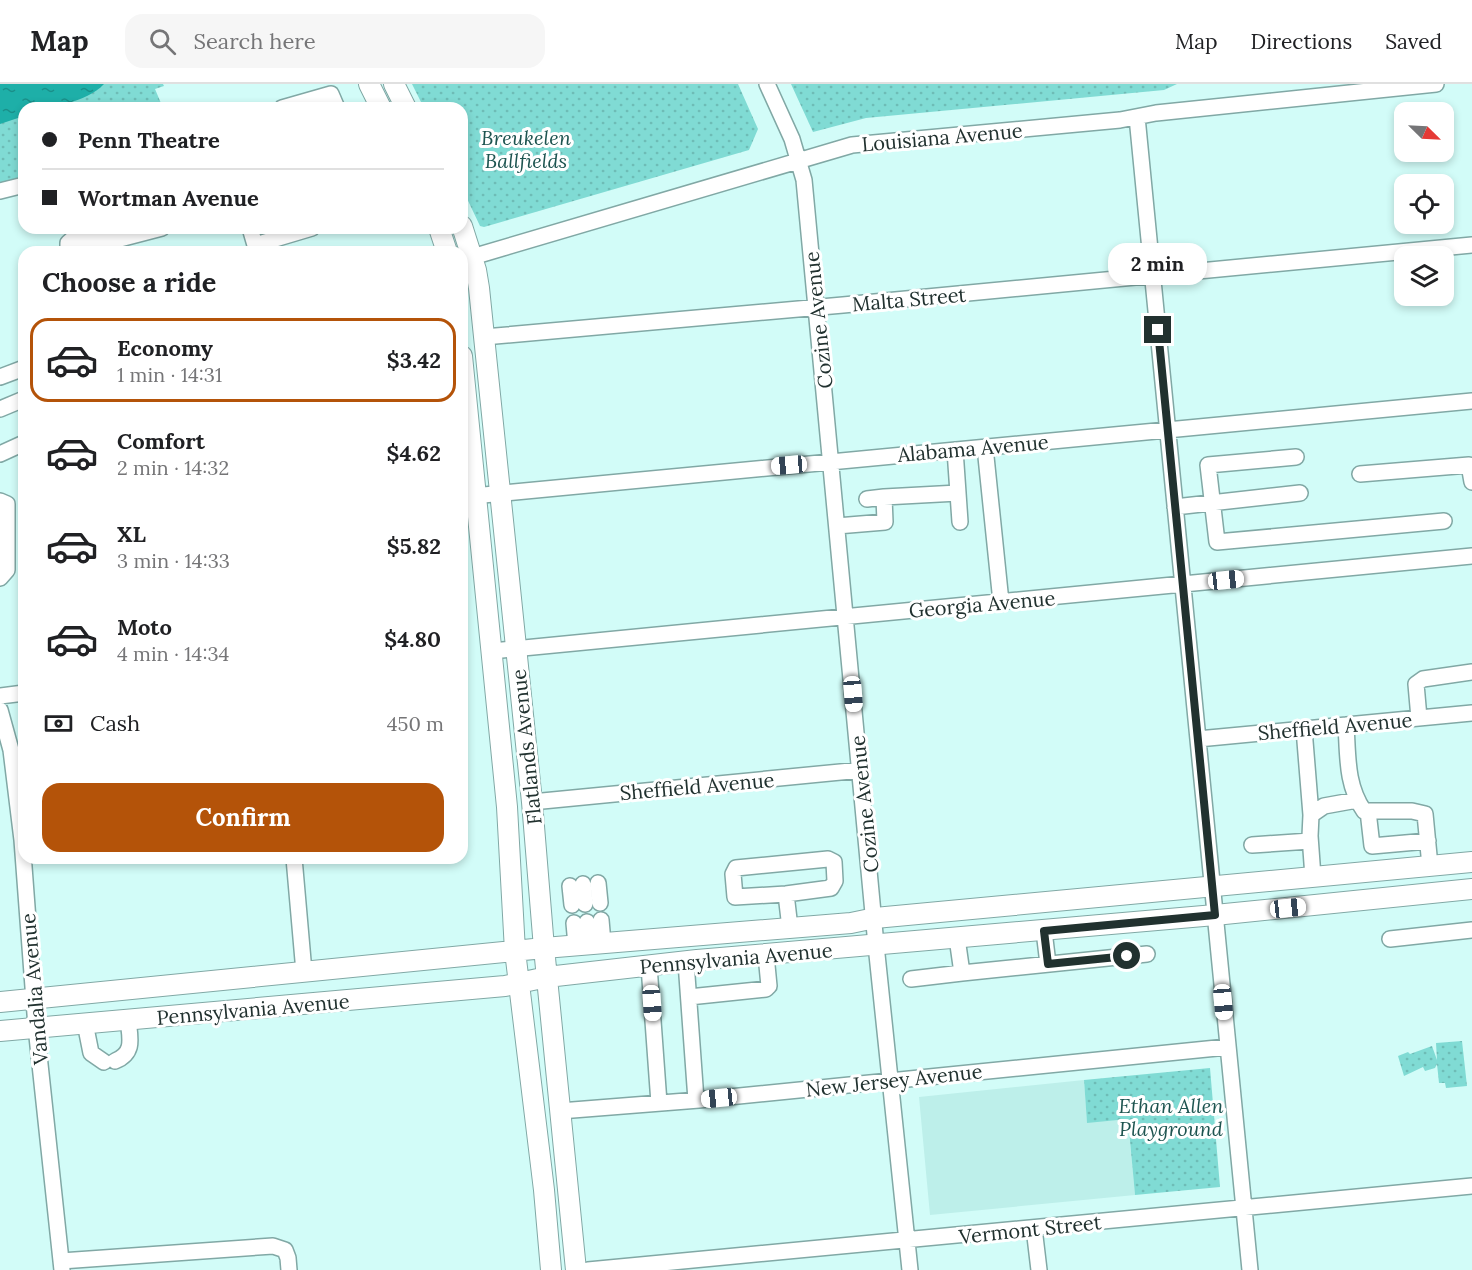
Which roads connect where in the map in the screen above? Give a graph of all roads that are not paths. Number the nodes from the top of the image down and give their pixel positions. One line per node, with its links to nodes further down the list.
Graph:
1 (369, 84): 7 (main road)
2 (394, 84): 8 (main road)
3 (767, 84): 10 (street, Cozine Avenue)
4 (1436, 84): 9 (street, Louisiana Avenue)
5 (303, 102): 6 (street)
6 (334, 102)
7 (378, 102)
8 (403, 102)
9 (1137, 117): 10 (street, Louisiana Avenue); 22 (street)
10 (799, 160): 20 (street, Louisiana Avenue); 23 (street, Cozine Avenue)
11 (18, 186): 12 (street)
12 (0, 191)
13 (85, 234): 17 (street)
14 (139, 234): 18 (street)
15 (295, 234): 19 (street)
16 (1472, 245): 22 (street, Malta Street)
17 (68, 246)
18 (92, 246)
19 (262, 246)
20 (468, 258)
21 (468, 260): 24 (main road, Flatlands Avenue)
22 (1154, 276): 23 (street, Malta Street); 30 (street)
23 (817, 307): 24 (street, Malta Street); 36 (street, Cozine Avenue)
24 (484, 337): 39 (main road, Flatlands Avenue)
25 (18, 370): 26 (street)
26 (0, 377)
27 (1472, 401): 30 (street, Alabama Avenue)
28 (18, 402): 29 (street)
29 (0, 409)
30 (1168, 430): 32 (street, Alabama Avenue); 47 (street)
31 (18, 446): 34 (street)
32 (985, 447): 33 (street, Alabama Avenue); 54 (street)
33 (955, 450): 36 (street, Alabama Avenue); 40 (street)
34 (0, 454)
35 (1296, 457): 46 (street)
36 (831, 461): 39 (street, Alabama Avenue); 50 (street, Cozine Avenue)
37 (1360, 474): 38 (street)
38 (1472, 482)
39 (499, 493): 42 (street, Alabama Avenue); 56 (main road, Flatlands Avenue)
40 (958, 493): 43 (street); 49 (street)
41 (1300, 493): 46 (street)
42 (468, 496): 57 (main road, Flatlands Avenue)
43 (884, 497): 44 (street); 50 (street)
44 (867, 499)
45 (0, 501): 52 (street)
46 (1211, 503): 47 (street); 48 (street)
47 (1175, 507): 53 (street)
48 (1444, 521)
49 (960, 522)
50 (837, 526): 55 (street, Cozine Avenue)
51 (1472, 556): 53 (street, Georgia Avenue)
52 (0, 578)
53 (1183, 585): 54 (street, Georgia Avenue); 66 (street)
54 (1001, 602): 55 (street, Georgia Avenue)
55 (846, 616): 56 (street, Georgia Avenue); 68 (street, Cozine Avenue)
56 (517, 648): 57 (street, Georgia Avenue); 70 (main road, Flatlands Avenue)
57 (492, 651): 95 (main road, Flatlands Avenue)
58 (1472, 672): 63 (street)
59 (18, 694): 60 (street)
60 (0, 696)
61 (0, 711): 67 (street, Vandalia Avenue)
62 (1472, 713): 63 (street, Sheffield Avenue)
63 (1419, 718): 64 (street, Sheffield Avenue)
64 (1346, 725): 65 (street, Sheffield Avenue); 71 (street)
65 (1304, 729): 66 (street, Sheffield Avenue); 72 (street)
66 (1198, 739): 81 (street)
67 (5, 750): 69 (street, Vandalia Avenue)
68 (861, 771): 70 (street, Sheffield Avenue); 86 (street, Cozine Avenue)
69 (18, 778)
70 (532, 802): 94 (main road, Flatlands Avenue)
71 (1362, 805): 72 (street); 74 (street); 74 (street)
72 (1311, 815): 73 (street)
73 (1310, 841): 75 (street); 80 (street)
74 (1428, 841): 79 (street)
75 (1252, 845)
76 (1472, 862): 79 (main road, Pennsylvania Avenue)
77 (24, 864): 107 (street, Vandalia Avenue)
78 (295, 864): 101 (street)
79 (1430, 866): 80 (main road, Pennsylvania Avenue)
80 (1313, 878): 81 (main road, Pennsylvania Avenue)
81 (1212, 887): 85 (street); 86 (main road, Pennsylvania Avenue)
82 (1472, 889): 85 (main road, Pennsylvania Avenue)
83 (786, 894): 83 (street); 87 (street)
84 (586, 904): 84 (street)
85 (1215, 915): 89 (main road, Pennsylvania Avenue); 113 (street)
86 (875, 918): 87 (main road, Pennsylvania Avenue); 93 (street, Cozine Avenue)
87 (790, 928): 92 (main road, Pennsylvania Avenue)
88 (1472, 930): 91 (street)
89 (1044, 931): 90 (main road, Pennsylvania Avenue); 99 (street)
90 (957, 938): 93 (main road, Pennsylvania Avenue); 102 (street)
91 (1390, 939)
92 (590, 944): 92 (street); 94 (main road, Pennsylvania Avenue)
93 (876, 945): 97 (main road, Pennsylvania Avenue); 114 (street, Cozine Avenue)
94 (544, 948): 95 (main road, Pennsylvania Avenue); 103 (main road, Flatlands Avenue)
95 (515, 951): 101 (main road, Pennsylvania Avenue); 105 (main road, Flatlands Avenue)
96 (1147, 954): 99 (street)
97 (766, 955): 98 (main road, Pennsylvania Avenue); 106 (street)
98 (686, 962): 100 (main road, Pennsylvania Avenue); 106 (street)
99 (1048, 964): 102 (street)
100 (649, 966): 103 (main road, Pennsylvania Avenue); 116 (street)
101 (304, 972): 107 (main road, Pennsylvania Avenue)
102 (962, 973): 104 (street)
103 (547, 977): 105 (main road, Pennsylvania Avenue); 117 (main road, Flatlands Avenue)
104 (910, 979)
105 (519, 984): 109 (main road, Pennsylvania Avenue); 124 (main road, Flatlands Avenue)
106 (689, 997): 115 (street)
107 (35, 1000): 108 (main road, Pennsylvania Avenue); 111 (street, Vandalia Avenue)
108 (0, 1002)
109 (128, 1020): 110 (main road, Pennsylvania Avenue); 110 (street)
110 (85, 1023): 111 (main road, Pennsylvania Avenue)
111 (36, 1028): 112 (main road, Pennsylvania Avenue); 122 (street, Vandalia Avenue)
112 (0, 1031)
113 (1227, 1047): 114 (street, New Jersey Avenue); 119 (street)
114 (892, 1079): 115 (street, New Jersey Avenue); 121 (street, Cozine Avenue)
115 (696, 1100): 116 (street, New Jersey Avenue)
116 (659, 1103): 117 (street, New Jersey Avenue)
117 (560, 1111): 125 (main road, Flatlands Avenue)
118 (1472, 1186): 119 (street, Vermont Street)
119 (1244, 1208): 120 (street, Vermont Street); 129 (street)
120 (1034, 1228): 121 (street, Vermont Street); 128 (street)
121 (907, 1241): 126 (street, Vermont Street); 127 (street, Cozine Avenue)
122 (61, 1265): 123 (street)
123 (289, 1270)
124 (551, 1270)
125 (576, 1270)
126 (588, 1270)
127 (910, 1270)
128 (1039, 1270)
129 (1250, 1270)

